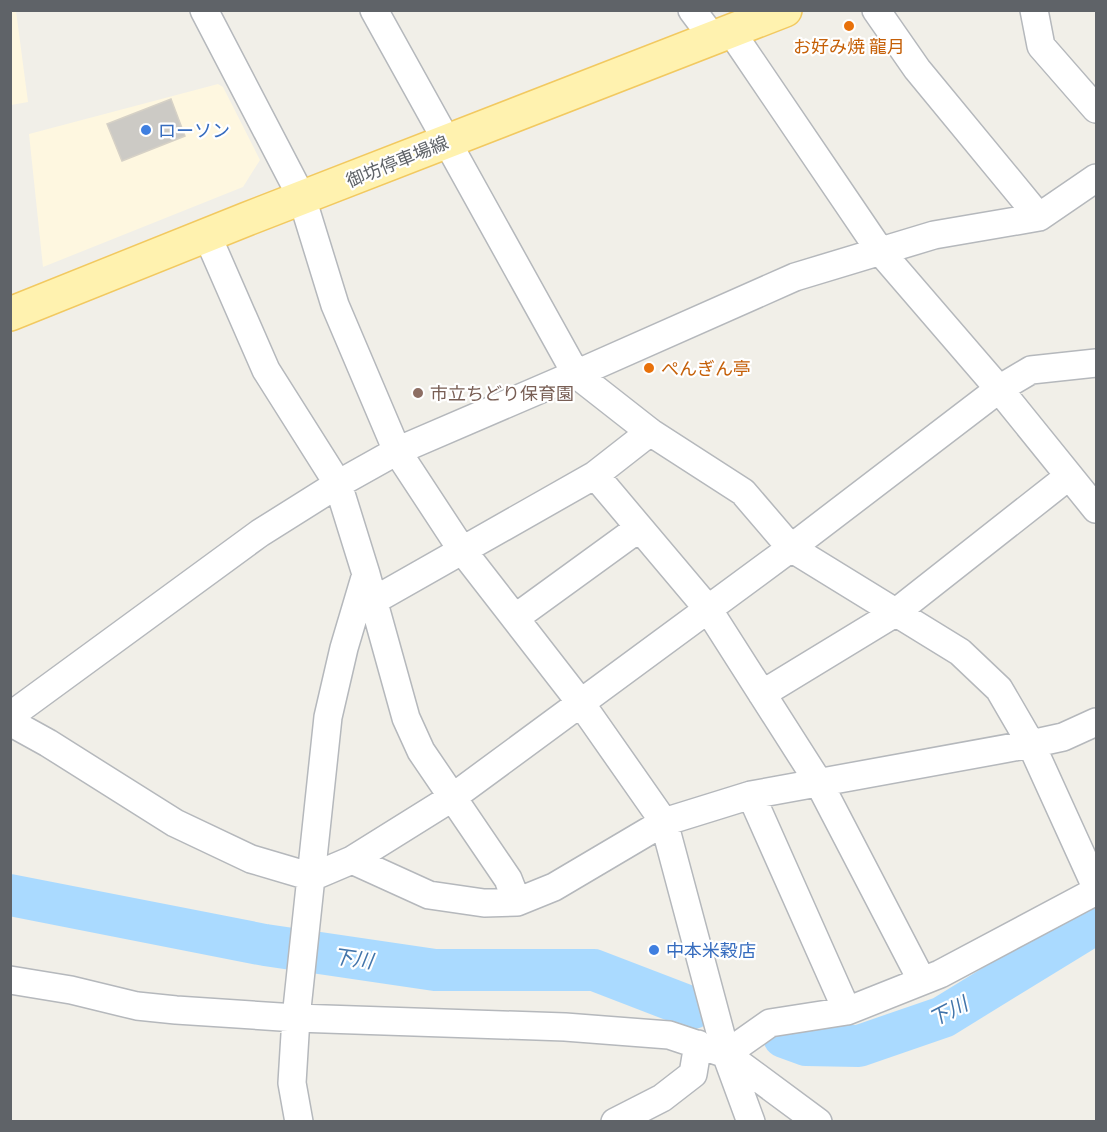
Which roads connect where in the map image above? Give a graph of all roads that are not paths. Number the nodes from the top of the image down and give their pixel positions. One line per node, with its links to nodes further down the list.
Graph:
1 (204, 10): 11 (street)
2 (374, 10): 9 (street)
3 (692, 10): 7 (street)
4 (784, 10): 7 (main road, 御坊停車場線)
5 (876, 10): 12 (street)
6 (1034, 10): 8 (street)
7 (722, 34): 9 (main road, 御坊停車場線); 14 (street)
8 (1096, 110)
9 (446, 142): 11 (main road, 御坊停車場線); 17 (street)
10 (1096, 178): 12 (street)
11 (302, 198): 13 (main road, 御坊停車場線); 20 (street)
12 (1039, 217): 14 (street)
13 (207, 235): 15 (main road, 御坊停車場線); 23 (street)
14 (880, 251): 17 (street); 18 (street)
15 (10, 314)
16 (1096, 363): 18 (street)
17 (576, 374): 19 (street); 20 (street)
18 (999, 389): 22 (street); 26 (street)
19 (650, 432): 21 (street); 26 (street)
20 (397, 451): 23 (street); 27 (street)
21 (595, 475): 25 (street); 27 (street)
22 (1069, 476): 24 (street); 31 (street)
23 (338, 484): 28 (street); 35 (street)
24 (1096, 509)
25 (639, 528): 30 (street); 32 (street)
26 (791, 548): 30 (street); 31 (street)
27 (462, 549): 29 (street); 32 (street)
28 (366, 574): 29 (street); 44 (street)
29 (373, 601): 41 (street)
30 (708, 609): 33 (street); 34 (street)
31 (895, 613): 33 (street); 38 (street)
32 (515, 618): 34 (street)
33 (762, 694): 39 (street)
34 (580, 702): 41 (street); 42 (street)
35 (10, 716)
36 (10, 722): 44 (street)
37 (1096, 722): 38 (street)
38 (1031, 744): 39 (street); 45 (street)
39 (819, 783): 40 (street); 48 (street)
40 (751, 795): 42 (street); 49 (street)
41 (453, 797): 43 (street); 46 (street)
42 (664, 822): 46 (street); 52 (street)
43 (352, 860): 44 (street); 46 (street)
44 (312, 877): 50 (street)
45 (1096, 889): 48 (street)
46 (517, 902)
47 (10, 980): 50 (street)
48 (922, 981): 49 (street)
49 (847, 1011): 52 (street)
50 (296, 1018): 51 (street); 53 (street)
51 (698, 1044): 52 (street); 54 (street)
52 (726, 1054): 55 (street); 56 (street)
53 (299, 1122)
54 (615, 1122)
55 (751, 1122)
56 (818, 1122)

